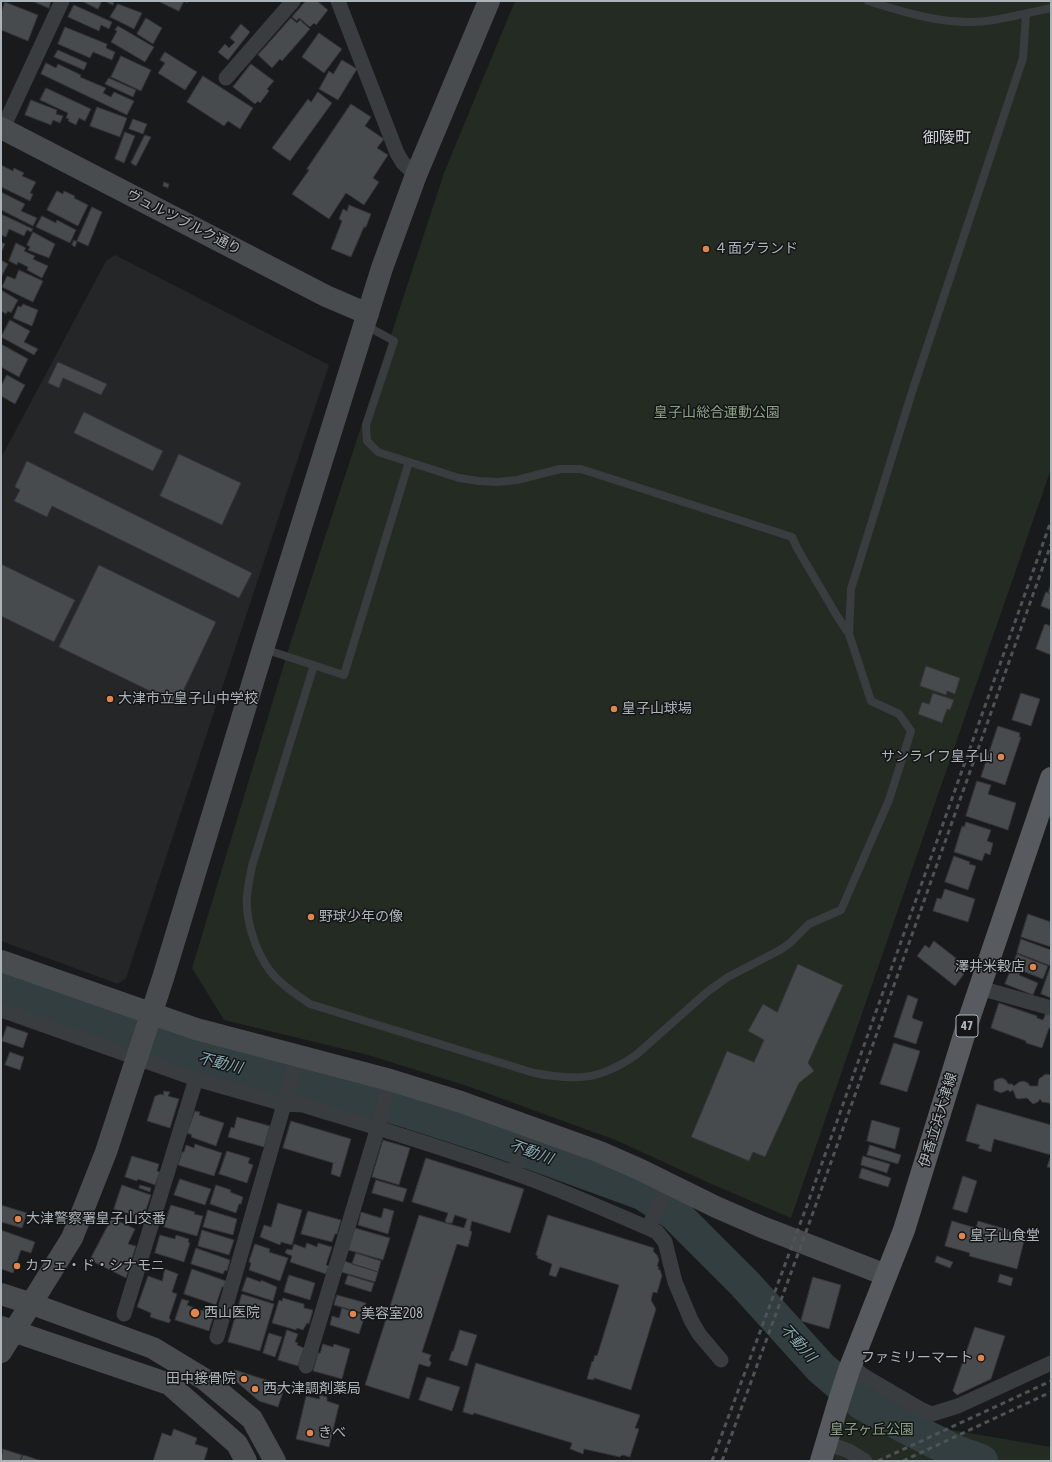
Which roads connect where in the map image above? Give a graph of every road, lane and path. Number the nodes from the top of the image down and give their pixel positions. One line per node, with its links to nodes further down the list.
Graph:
1 (62, 1): 9 (street)
2 (293, 1): 8 (street)
3 (338, 1): 10 (street)
4 (489, 1): 10 (street)
5 (868, 1): 7 (lane)
6 (1051, 8): 7 (lane)
7 (1026, 14): 13 (lane)
8 (226, 78)
9 (2, 129): 11 (street, ヴュルツブルク通り)
10 (416, 175): 11 (street)
11 (366, 319): 12 (lane); 14 (street)
12 (409, 462): 13 (lane); 15 (lane)
13 (849, 634): 15 (lane)
14 (263, 649): 15 (lane); 21 (street)
15 (314, 665)
16 (1051, 778): 18 (main road, 伊香立浜大津線 / 47)
17 (1, 960): 21 (street)
18 (980, 988): 19 (street); 32 (main road, 伊香立浜大津線 / 47)
19 (1051, 1008)
20 (1, 1010): 23 (street)
21 (149, 1019): 22 (street); 23 (street)
22 (298, 1057): 25 (street); 26 (street)
23 (136, 1058): 24 (street); 34 (street)
24 (196, 1079): 26 (street); 35 (street)
25 (390, 1080): 27 (street); 28 (street)
26 (284, 1103): 27 (street); 37 (street)
27 (378, 1127): 29 (street); 41 (street)
28 (530, 1128): 29 (street); 30 (street)
29 (515, 1172): 31 (street)
30 (669, 1184): 31 (street); 32 (street)
31 (648, 1228): 39 (street)
32 (886, 1275): 42 (main road, 伊香立浜大津線 / 47)
33 (1, 1294): 34 (street)
34 (32, 1304): 36 (street); 45 (street)
35 (124, 1314)
36 (8, 1329): 38 (street); 44 (street)
37 (217, 1337)
38 (1, 1352)
39 (721, 1360)
40 (1051, 1363): 42 (street)
41 (306, 1366)
42 (850, 1368): 43 (main road, 伊香立浜大津線 / 47)
43 (824, 1452): 46 (street)
44 (246, 1461)
45 (275, 1461)
46 (865, 1461)

